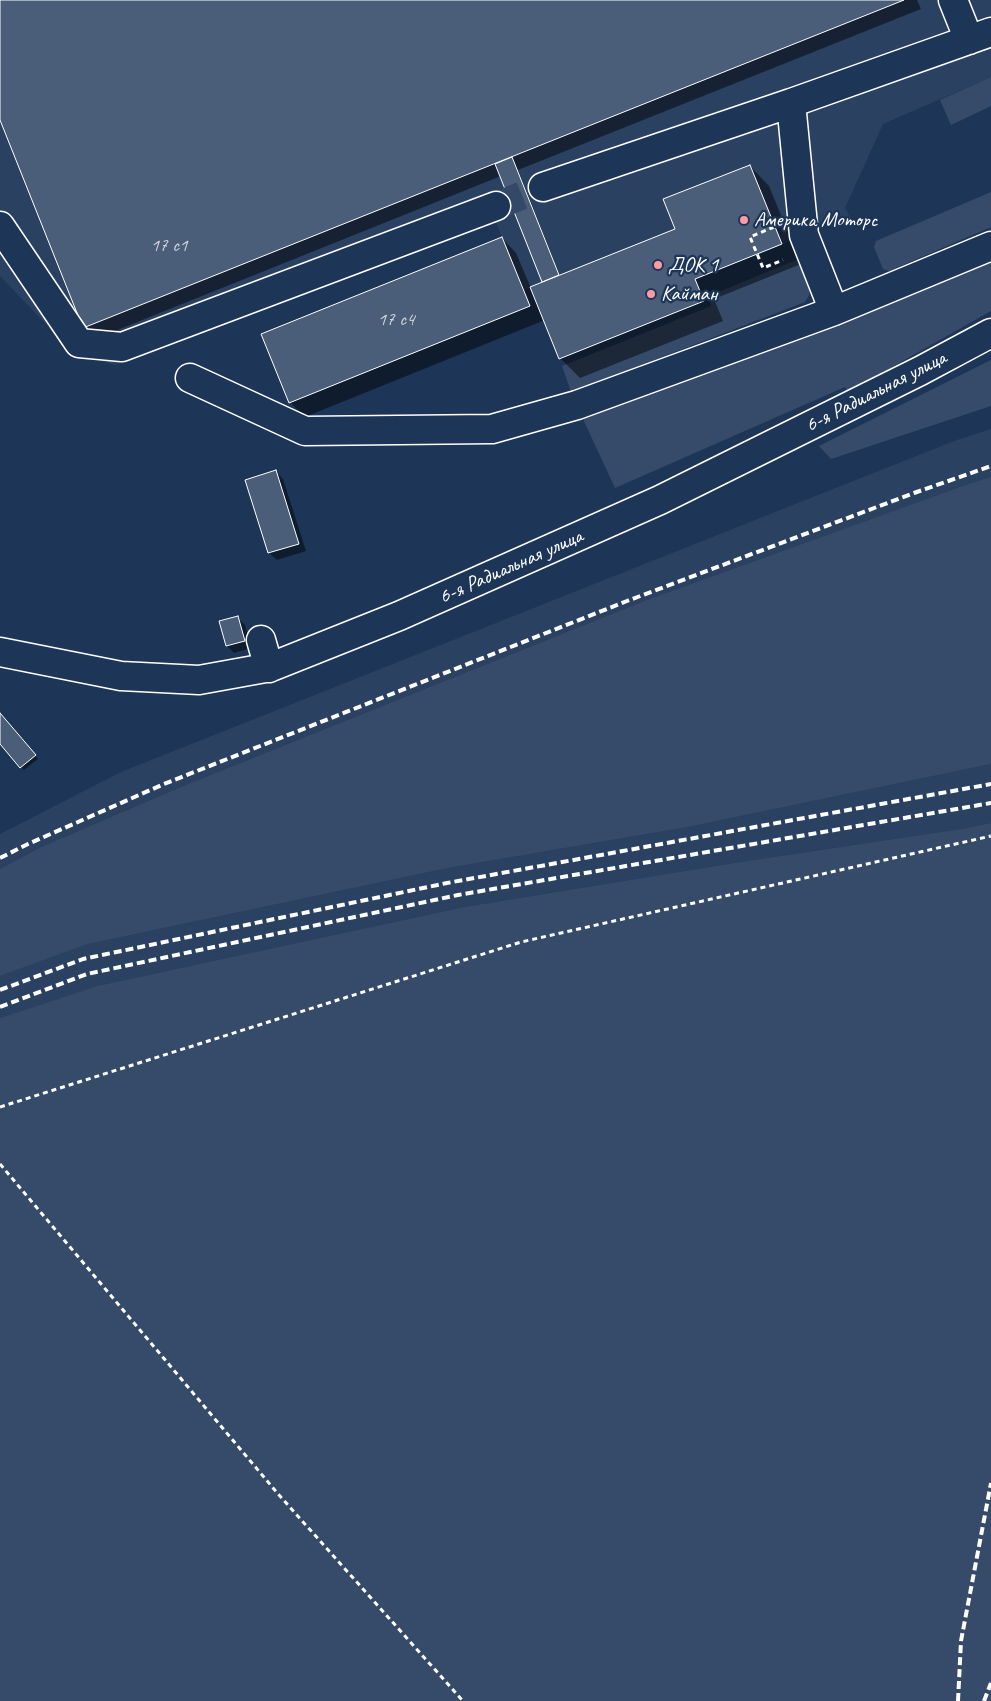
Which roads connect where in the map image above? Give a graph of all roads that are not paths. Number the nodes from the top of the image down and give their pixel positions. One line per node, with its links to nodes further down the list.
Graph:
1 (953, 0): 2 (street)
2 (980, 36): 3 (street)
3 (791, 103): 4 (street); 8 (street)
4 (543, 187)
5 (496, 206): 6 (street)
6 (0, 226)
7 (991, 246): 8 (street)
8 (834, 311): 10 (street)
9 (991, 333): 13 (street, 6-я Радиальная улица)
10 (190, 378)
11 (261, 640): 13 (street)
12 (1, 659): 13 (street, 6-я Радиальная улица)
13 (269, 668)

